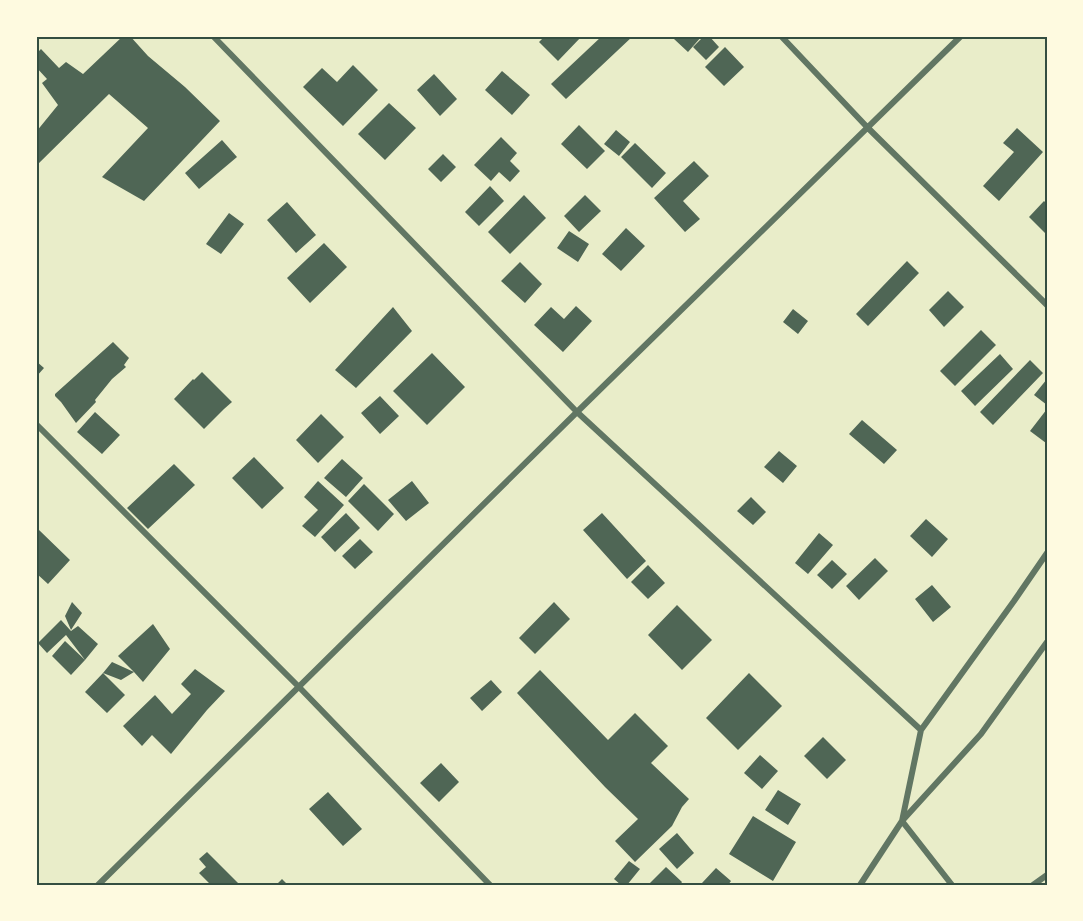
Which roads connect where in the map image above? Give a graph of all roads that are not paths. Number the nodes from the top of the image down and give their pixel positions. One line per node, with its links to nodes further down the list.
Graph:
1 (213, 36): 6 (street)
2 (781, 36): 4 (street)
3 (961, 36): 4 (street)
4 (867, 127): 5 (street); 6 (street)
5 (1047, 305)
6 (576, 412): 10 (street); 11 (street)
7 (36, 424): 10 (street)
8 (1047, 553): 11 (street)
9 (1047, 642): 12 (street)
10 (299, 687): 14 (street); 15 (street)
11 (921, 730): 12 (street)
12 (902, 821): 16 (street); 17 (street)
13 (1047, 875): 18 (street)
14 (98, 885)
15 (490, 885)
16 (860, 885)
17 (952, 885)
18 (1033, 885)

